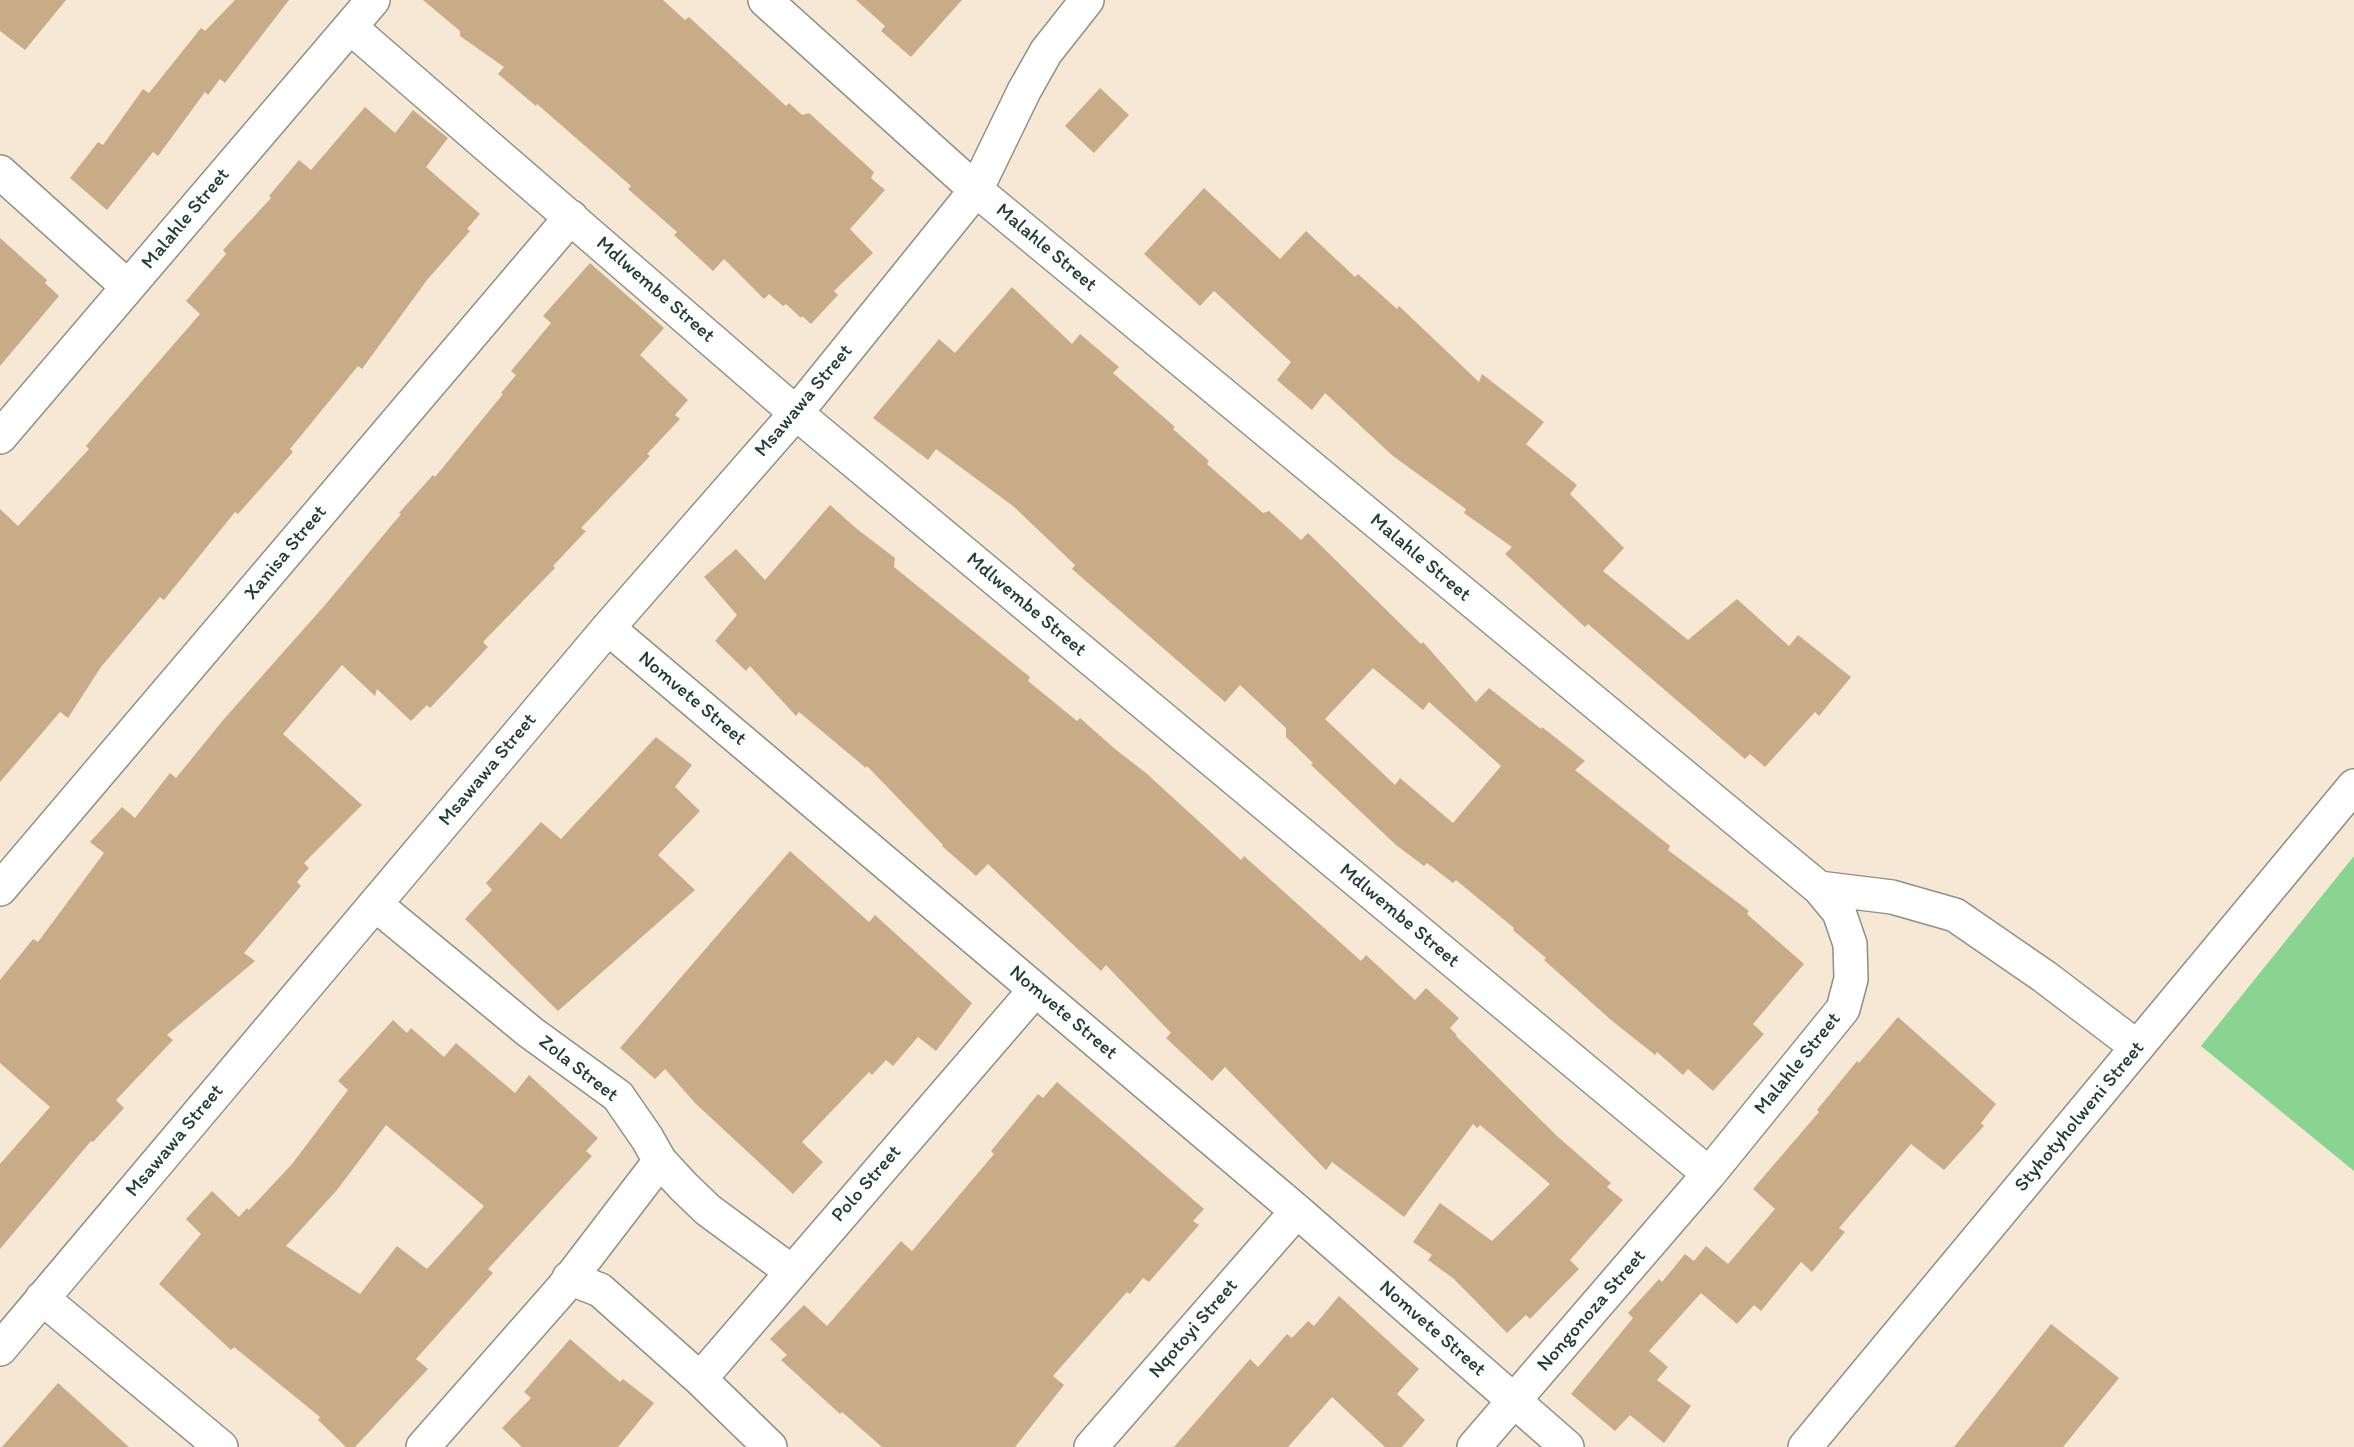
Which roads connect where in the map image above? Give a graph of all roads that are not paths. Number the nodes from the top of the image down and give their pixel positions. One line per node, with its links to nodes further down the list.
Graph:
1 (373, 0): 4 (street, Malahle Street)
2 (765, 0): 6 (street, Malahle Street)
3 (1087, 0): 6 (street, Msawawa Street)
4 (350, 27): 7 (street, Mdlwembe Street); 8 (street, Malahle Street)
5 (0, 172): 8 (street)
6 (976, 190): 9 (street, Msawawa Street); 13 (street, Malahle Street)
7 (571, 217): 9 (street, Mdlwembe Street); 14 (street, Xanisa Street)
8 (128, 287): 10 (street, Malahle Street)
9 (796, 413): 11 (street, Msawawa Street); 19 (street, Mdlwembe Street)
10 (0, 437)
11 (608, 628): 15 (street, Msawawa Street); 16 (street, Nomvete Street)
12 (2354, 786): 17 (street, Styhotyholweni Street)
13 (1819, 888): 17 (street); 19 (street, Malahle Street)
14 (0, 889)
15 (375, 904): 18 (street, Zola Street); 23 (street, Msawawa Street)
16 (1035, 990): 20 (street, Nomvete Street); 21 (street, Polo Street)
17 (2137, 1047): 33 (street, Styhotyholweni Street)
18 (660, 1161): 21 (street, Zola Street); 22 (street)
19 (1709, 1174): 26 (street, Nongonoza Street)
20 (1297, 1211): 26 (street, Nomvete Street); 30 (street, Nqotoyi Street)
21 (792, 1272): 25 (street, Polo Street)
22 (569, 1278): 25 (street); 28 (street)
23 (42, 1299): 24 (street, Msawawa Street); 27 (street)
24 (0, 1349)
25 (700, 1379): 29 (street)
26 (1514, 1402): 31 (street, Nongonoza Street); 32 (street, Nomvete Street)
27 (221, 1447)
28 (423, 1447)
29 (770, 1447)
30 (1091, 1447)
31 (1474, 1447)
32 (1567, 1447)
33 (1805, 1447)

